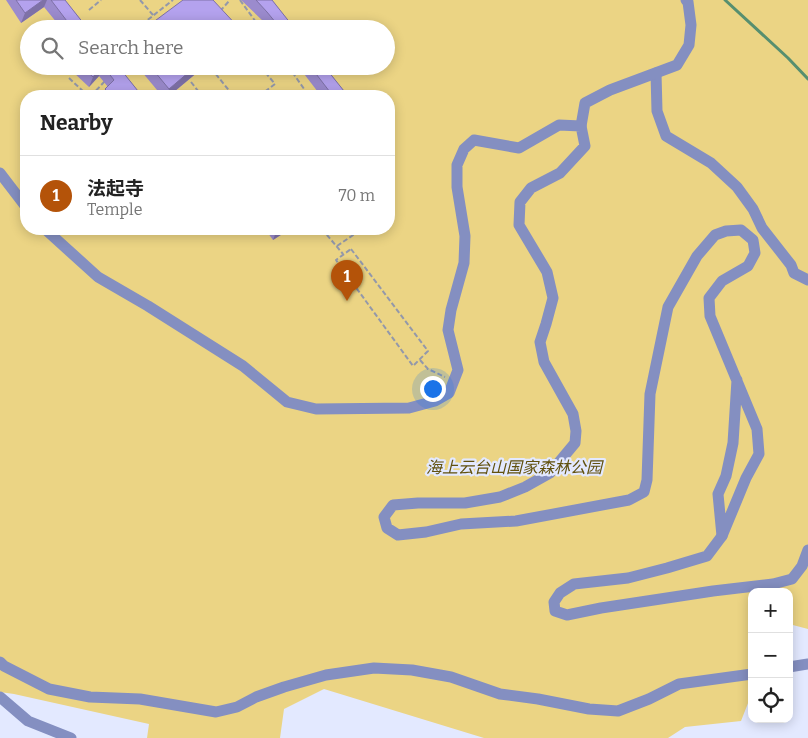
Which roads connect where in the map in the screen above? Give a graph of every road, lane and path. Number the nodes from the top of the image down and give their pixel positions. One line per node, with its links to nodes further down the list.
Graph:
1 (101, 0): 7 (path)
2 (140, 0): 8 (path)
3 (172, 0): 8 (path)
4 (230, 0): 9 (path)
5 (240, 0): 11 (path)
6 (686, 0): 12 (street)
7 (89, 10)
8 (153, 15): 10 (path)
9 (226, 16)
10 (147, 20)
11 (254, 20)
12 (656, 73): 25 (street); 33 (street)
13 (216, 75): 22 (path)
14 (267, 75): 23 (path)
15 (295, 75): 24 (path)
16 (109, 77): 20 (path)
17 (69, 78): 19 (path)
18 (191, 82): 21 (path)
19 (82, 90)
20 (95, 90)
21 (197, 90)
22 (228, 90)
23 (266, 90)
24 (306, 90)
25 (581, 126): 35 (street); 36 (street)
26 (0, 173): 27 (street)
27 (20, 199)
28 (53, 235): 36 (street)
29 (327, 235): 31 (path)
30 (353, 235): 31 (path)
31 (336, 246): 32 (path)
32 (343, 255): 34 (path); 34 (path)
33 (808, 280)
34 (420, 360): 36 (path)
35 (737, 380): 37 (street); 37 (street)
36 (454, 381)
37 (722, 536): 38 (street)
38 (808, 550)
39 (0, 662): 42 (street)
40 (808, 664): 41 (street)
41 (793, 666)
42 (748, 675)
43 (0, 697): 44 (street)
44 (71, 738)

